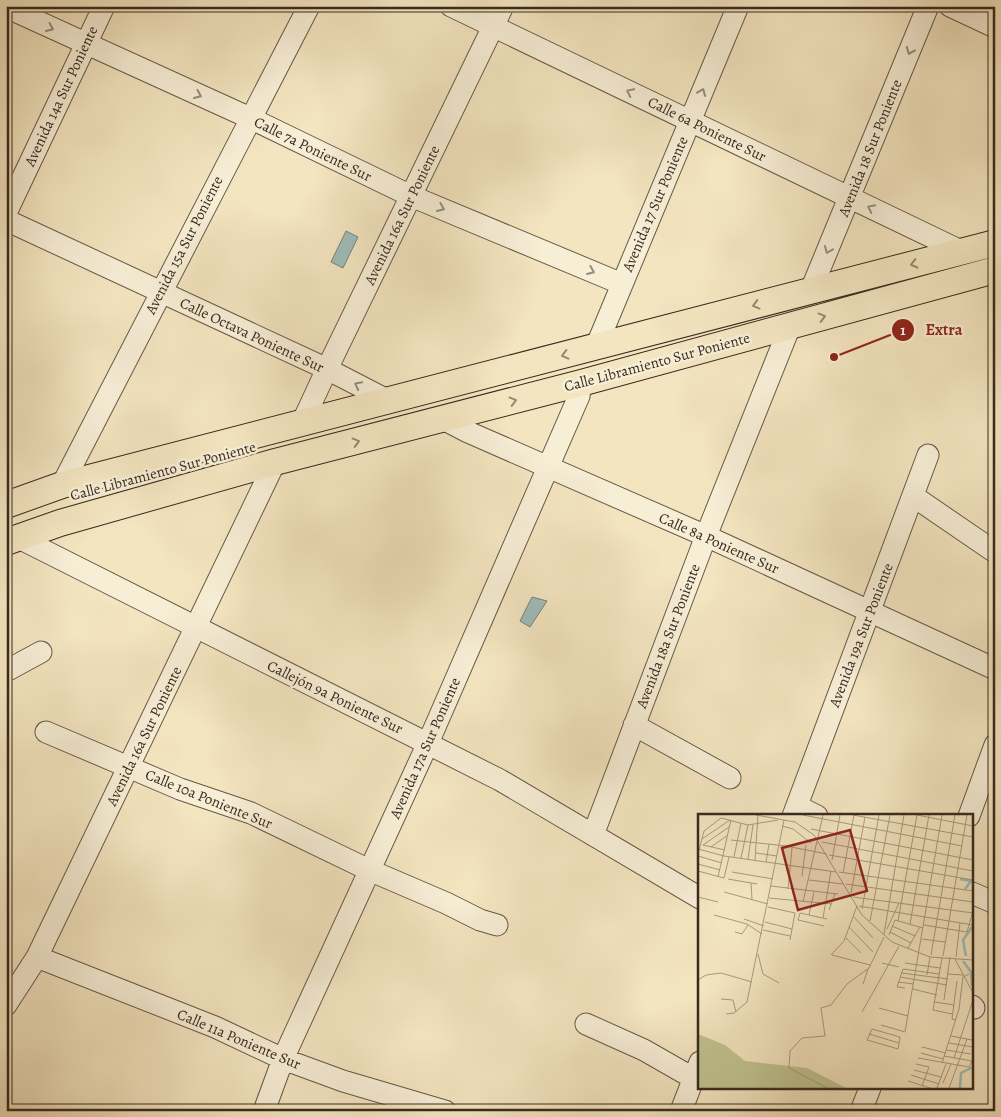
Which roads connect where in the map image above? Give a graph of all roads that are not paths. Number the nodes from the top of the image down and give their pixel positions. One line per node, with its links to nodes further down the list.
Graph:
1 (104, 6): 11 (street, Avenida 14a Sur Poniente)
2 (309, 6): 12 (street, Avenida 15a Sur Poniente)
3 (451, 6): 9 (street, Calle 6a Poniente Sur)
4 (503, 6): 9 (street, Avenida 16a Sur Poniente)
5 (738, 6): 13 (street, Avenida 17 Sur Poniente, one-way to 5)
6 (928, 6): 15 (street, Avenida 18 Sur Poniente, one-way to 15)
7 (950, 6): 10 (street)
8 (6, 7): 11 (street, Calle 7a Poniente Sur, one-way to 11)
9 (493, 26): 13 (street, Calle 6a Poniente Sur, one-way to 9); 14 (street, Avenida 16a Sur Poniente)
10 (995, 27)
11 (86, 45): 12 (street, Calle 7a Poniente Sur, one-way to 12); 16 (street, Avenida 14a Sur Poniente)
12 (250, 118): 14 (street, Calle 7a Poniente Sur); 23 (street, Avenida 15a Sur Poniente)
13 (690, 121): 15 (street, Calle 6a Poniente Sur); 21 (street, Avenida 17 Sur Poniente)
14 (411, 196): 21 (street, Calle 7a Poniente Sur, one-way to 21); 26 (street, Avenida 16a Sur Poniente)
15 (850, 198): 19 (street, Calle 6a Poniente Sur, one-way to 15); 22 (street, Avenida 18 Sur Poniente, one-way to 22)
16 (6, 213)
17 (6, 220): 23 (street, Calle Octava Poniente Sur)
18 (995, 243): 19 (main road, Calle Libramiento Sur Poniente)
19 (963, 252): 22 (main road, Calle Libramiento Sur Poniente, one-way to 22)
20 (995, 270): 24 (main road, Calle Libramiento Sur Poniente, one-way to 20)
21 (622, 284): 25 (street, Avenida 17 Sur Poniente)
22 (811, 290): 25 (main road, Calle Libramiento Sur Poniente, one-way to 25)
23 (160, 293): 26 (street, Calle Octava Poniente Sur); 35 (street, Avenida 15a Sur Poniente)
24 (790, 326): 27 (main road, Calle Libramiento Sur Poniente); 39 (street, Avenida 18a Sur Poniente)
25 (596, 347): 28 (main road, Calle Libramiento Sur Poniente, one-way to 28)
26 (327, 368): 28 (street, Calle Octava Poniente Sur, one-way to 26); 30 (street, Avenida 16a Sur Poniente)
27 (581, 383): 29 (main road, Calle Libramiento Sur Poniente, one-way to 27); 34 (street, Avenida 17a Sur Poniente)
28 (389, 401): 30 (main road, Calle Libramiento Sur Poniente)
29 (443, 419): 31 (main road, Calle Libramiento Sur Poniente, one-way to 29); 34 (street, Calle 8a Poniente Sur)
30 (309, 421): 35 (main road, Calle Libramiento Sur Poniente); 38 (main road, Calle Libramiento Sur Poniente)
31 (318, 451): 33 (main road, Calle Libramiento Sur Poniente); 38 (main road, Calle Libramiento Sur Poniente)
32 (928, 455): 36 (street, Avenida 19a Sur Poniente)
33 (275, 462): 38 (main road, Calle Libramiento Sur Poniente); 42 (street, Avenida 16a Sur Poniente)
34 (548, 468): 39 (street, Calle 8a Poniente Sur); 48 (street, Avenida 17a Sur Poniente)
35 (62, 485): 37 (main road, Calle Libramiento Sur Poniente)
36 (913, 496): 40 (street); 41 (street, Avenida 19a Sur Poniente)
37 (6, 505)
38 (9, 532): 42 (street, Callejón 9a Poniente Sur)
39 (706, 536): 41 (street, Calle 8a Poniente Sur); 46 (street, Avenida 18a Sur Poniente)
40 (995, 552)
41 (870, 611): 44 (street, Calle 8a Poniente Sur); 52 (street, Avenida 19a Sur Poniente)
42 (196, 628): 48 (street, Callejón 9a Poniente Sur); 50 (street, Avenida 16a Sur Poniente)
43 (42, 652): 45 (street)
44 (995, 669)
45 (6, 670)
46 (634, 725): 51 (street); 55 (street, Avenida 18a Sur Poniente)
47 (46, 732): 50 (street, Calle 10a Poniente Sur)
48 (428, 743): 55 (street, Callejón 9a Poniente Sur); 56 (street, Avenida 17a Sur Poniente)
49 (995, 745): 54 (street)
50 (129, 767): 56 (street, Calle 10a Poniente Sur); 61 (street, Avenida 16a Sur Poniente)
51 (730, 778)
52 (795, 811): 53 (street)
53 (808, 814)
54 (970, 814)
55 (593, 835): 58 (street, Callejón 9a Poniente Sur)
56 (369, 870): 60 (street, Calle 10a Poniente Sur); 64 (street, Avenida 17a Sur Poniente)
57 (974, 894): 59 (street)
58 (698, 897)
59 (995, 903)
60 (497, 925)
61 (37, 958): 62 (street, Avenida 16a Sur Poniente); 64 (street, Calle 11a Poniente Sur)
62 (6, 1005)
63 (586, 1024): 65 (street)
64 (283, 1059): 67 (street, Avenida 17a Sur Poniente); 68 (street, Calle 11a Poniente Sur)
65 (697, 1070): 69 (street)
66 (869, 1090): 70 (street)
67 (264, 1111)
68 (445, 1111)
69 (680, 1111)
70 (861, 1111)

